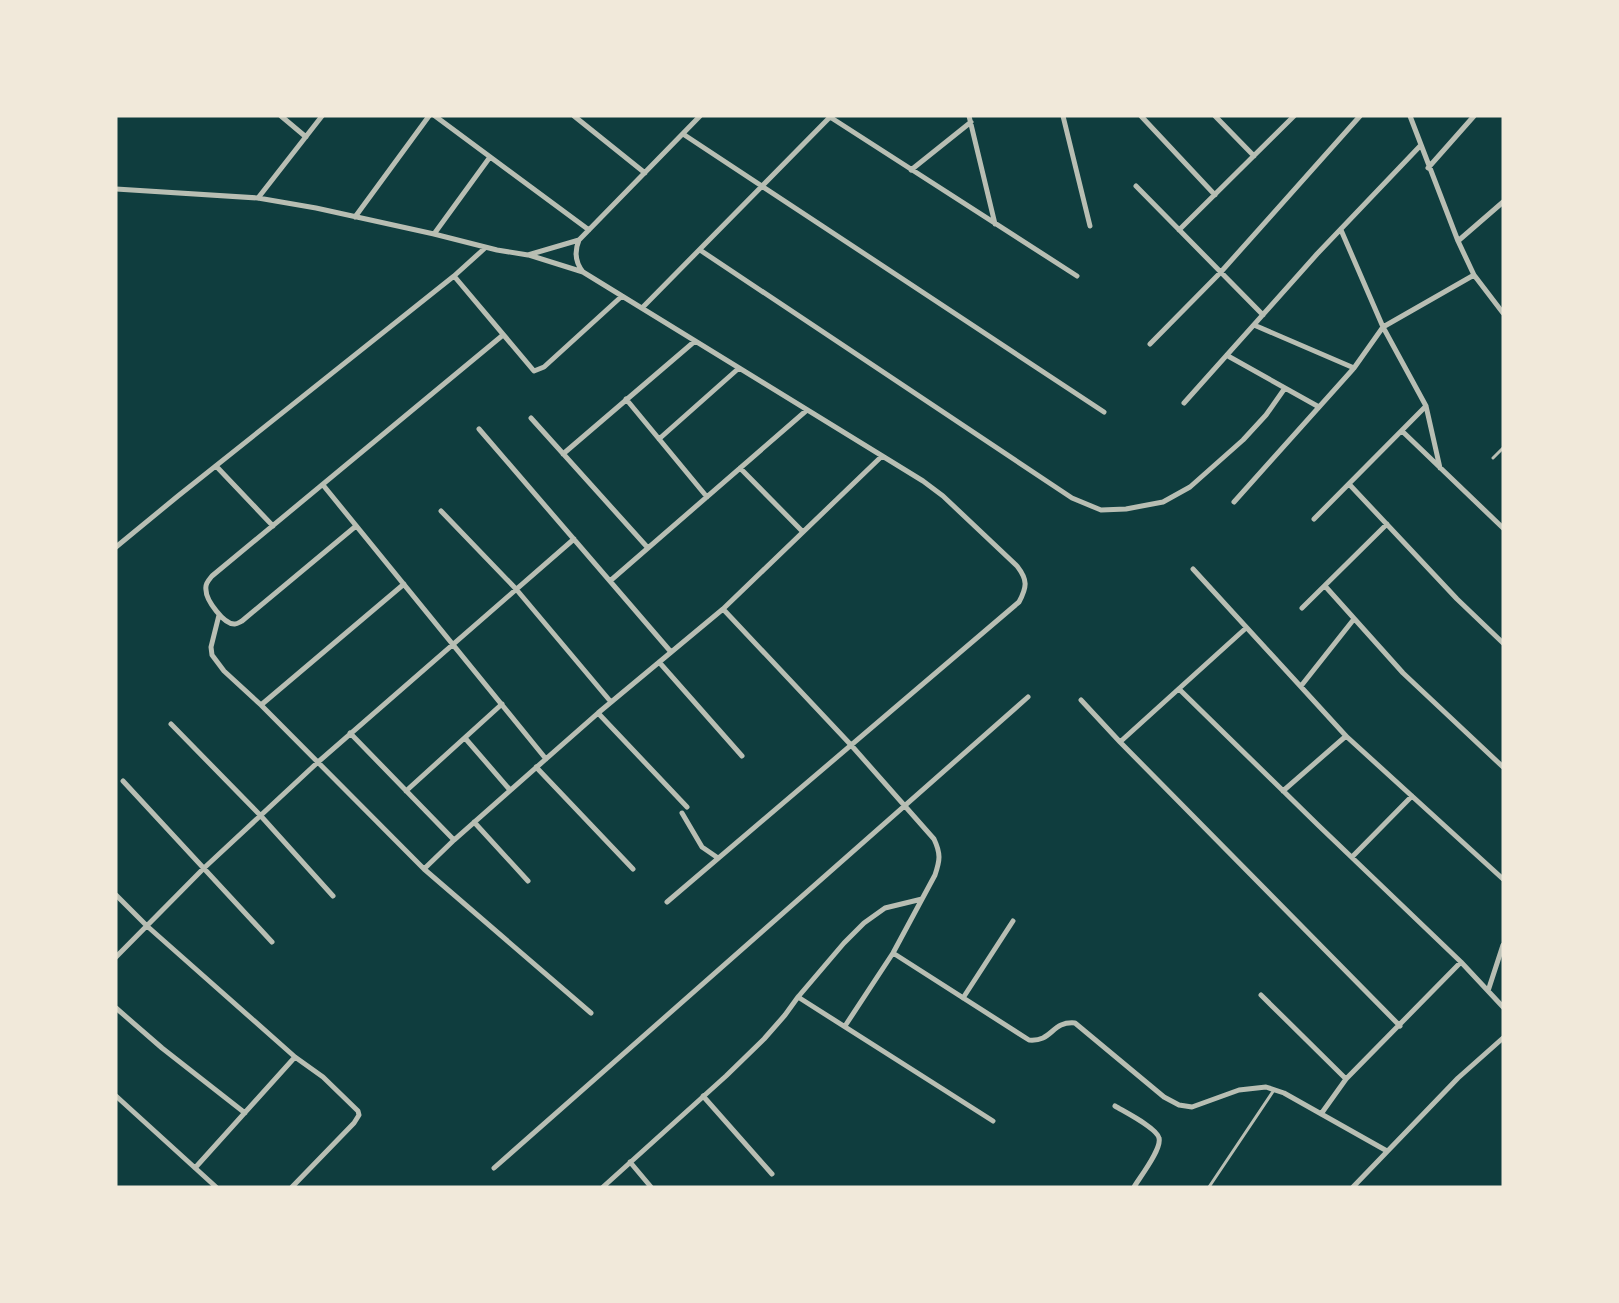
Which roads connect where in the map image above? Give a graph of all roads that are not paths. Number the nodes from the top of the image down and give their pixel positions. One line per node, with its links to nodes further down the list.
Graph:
1 (281, 116): 17 (street)
2 (322, 116): 17 (street)
3 (428, 116): 30 (street)
4 (435, 116): 20 (street)
5 (700, 116): 16 (street)
6 (831, 116): 22 (street); 24 (street)
7 (1063, 116): 32 (street)
8 (1141, 116): 27 (street)
9 (1214, 116): 19 (street)
10 (1360, 116): 43 (street)
11 (1410, 116): 18 (street)
12 (1474, 116): 21 (street)
13 (578, 117): 23 (street)
14 (1290, 117): 19 (street)
15 (970, 119): 22 (street); 31 (street)
16 (683, 134): 23 (street); 24 (street)
17 (306, 137): 28 (street)
18 (1421, 145): 21 (street); 35 (street)
19 (1254, 156): 27 (street)
20 (490, 157): 33 (street); 36 (street)
21 (1428, 168): 38 (street)
22 (911, 170): 31 (street)
23 (645, 173): 33 (street)
24 (762, 186): 40 (street); 65 (street)
25 (1136, 186): 34 (street)
26 (116, 189): 28 (street)
27 (1215, 195): 34 (street)
28 (258, 198): 30 (street)
29 (1503, 202): 38 (street)
30 (355, 217): 36 (street)
31 (995, 224): 46 (street)
32 (1090, 226)
33 (589, 230): 37 (street)
34 (1179, 230): 43 (street)
35 (1340, 230): 50 (street); 52 (street)
36 (434, 234): 39 (street)
37 (579, 240): 41 (street); 42 (street)
38 (1458, 241): 44 (street)
39 (485, 248): 41 (street); 45 (street)
40 (700, 250): 48 (street); 59 (street)
41 (528, 255): 42 (street)
42 (583, 272): 47 (street)
43 (1220, 273): 50 (street); 55 (street)
44 (1474, 274): 49 (street); 52 (street)
45 (454, 276): 53 (street); 74 (street)
46 (1077, 276)
47 (622, 296): 48 (street); 53 (street)
48 (642, 308): 54 (street)
49 (1503, 313)
50 (1263, 315): 51 (street)
51 (1254, 325): 56 (street); 58 (street)
52 (1383, 328): 58 (street); 62 (street)
53 (503, 335): 78 (street)
54 (695, 341): 57 (street); 60 (street)
55 (1150, 344)
56 (1228, 356): 59 (street); 61 (street)
57 (738, 368): 64 (street); 69 (street)
58 (1354, 368): 63 (street)
59 (1285, 388): 63 (street)
60 (626, 399): 69 (street); 71 (street)
61 (1184, 402)
62 (1426, 406): 68 (street); 76 (street)
63 (1319, 407): 80 (street)
64 (807, 410): 72 (street); 75 (street)
65 (1104, 412)
66 (531, 418): 71 (street)
67 (480, 429): 88 (street)
68 (1402, 431): 76 (street); 77 (street)
69 (659, 439): 79 (street)
70 (1503, 448): 73 (lane)
71 (563, 454): 90 (street)
72 (882, 456): 87 (street); 118 (street)
73 (1493, 458)
74 (216, 466): 84 (street); 89 (street)
75 (740, 468): 79 (street); 87 (street)
76 (1440, 468): 86 (street)
77 (1349, 484): 82 (street); 83 (street)
78 (323, 485): 84 (street); 85 (street)
79 (707, 497): 90 (street)
80 (1234, 502)
81 (441, 511): 95 (street)
82 (1314, 519)
83 (1387, 524): 94 (street); 101 (street)
84 (273, 526): 98 (street)
85 (356, 526): 93 (street); 98 (street)
86 (1503, 528)
87 (802, 532): 96 (street)
88 (574, 539): 92 (street); 95 (street)
89 (116, 547)
90 (648, 548): 92 (street)
91 (1193, 569): 100 (street)
92 (610, 581): 103 (street)
93 (404, 584): 102 (street); 111 (street)
94 (1325, 586): 97 (street); 99 (street)
95 (516, 589): 102 (street); 109 (street)
96 (723, 608): 103 (street); 118 (street)
97 (1302, 608)
98 (219, 615): 111 (street)
99 (1354, 619): 105 (street); 123 (street)
100 (1246, 628): 105 (street); 106 (street)
101 (1503, 643)
102 (453, 644): 110 (street); 114 (street)
103 (671, 652): 104 (street)
104 (658, 662): 109 (street); 119 (street)
105 (1300, 686): 115 (street)
106 (1179, 689): 117 (street); 127 (street)
107 (1028, 697): 129 (street)
108 (1081, 700): 117 (street)
109 (611, 702): 112 (street)
110 (502, 704): 116 (street); 120 (street)
111 (261, 705): 121 (street)
112 (598, 713): 120 (street); 130 (street)
113 (171, 724): 132 (street)
114 (350, 733): 121 (street); 126 (street)
115 (1346, 736): 127 (street); 128 (street)
116 (464, 738): 125 (street); 126 (street)
117 (1120, 742): 161 (street)
118 (851, 745): 129 (street); 136 (street)
119 (742, 756)
120 (546, 759): 122 (street)
121 (317, 763): 132 (street); 139 (street)
122 (536, 767): 125 (street); 137 (street)
123 (1503, 767)
124 (123, 781): 138 (street)
125 (510, 790): 133 (street)
126 (406, 791): 134 (street)
127 (1283, 791): 135 (street)
128 (1412, 796): 135 (street); 140 (street)
129 (905, 807): 144 (street); 175 (street)
130 (687, 808)
131 (682, 813): 136 (street)
132 (260, 815): 138 (street); 143 (street)
133 (474, 822): 134 (street); 141 (street)
134 (454, 840): 139 (street)
135 (1352, 857): 152 (street)
136 (718, 858): 145 (street)
137 (633, 868)
138 (203, 869): 147 (street); 148 (street)
139 (424, 869): 159 (street)
140 (1503, 879)
141 (528, 880)
142 (116, 895): 147 (street)
143 (333, 896)
144 (922, 899): 150 (street); 155 (street)
145 (667, 902)
146 (1013, 921): 156 (street)
147 (147, 926): 151 (street); 163 (street)
148 (272, 942)
149 (1503, 945): 153 (street)
150 (893, 953): 156 (street); 160 (street)
151 (116, 957)
152 (1461, 962): 153 (street); 161 (street)
153 (1488, 991): 158 (street)
154 (1261, 995): 164 (street)
155 (798, 997): 160 (street); 167 (street)
156 (963, 998): 165 (street)
157 (116, 1008): 169 (street)
158 (1503, 1008)
159 (591, 1013)
160 (845, 1026): 171 (street)
161 (1400, 1026): 164 (street)
162 (1503, 1038): 172 (street)
163 (295, 1057): 169 (street); 178 (street)
164 (1346, 1079): 170 (street)
165 (1274, 1090): 170 (street); 182 (lane)
166 (116, 1096): 174 (street)
167 (703, 1096): 173 (street); 176 (street)
168 (1116, 1106): 181 (street)
169 (245, 1113): 174 (street)
170 (1320, 1114): 172 (street)
171 (993, 1121)
172 (1387, 1151): 183 (street)
173 (630, 1162): 179 (street); 180 (street)
174 (195, 1168): 177 (street)
175 (494, 1168)
176 (772, 1174)
177 (216, 1187)
178 (292, 1187)
179 (603, 1187)
180 (651, 1187)
181 (1134, 1187)
182 (1209, 1187)
183 (1353, 1187)

